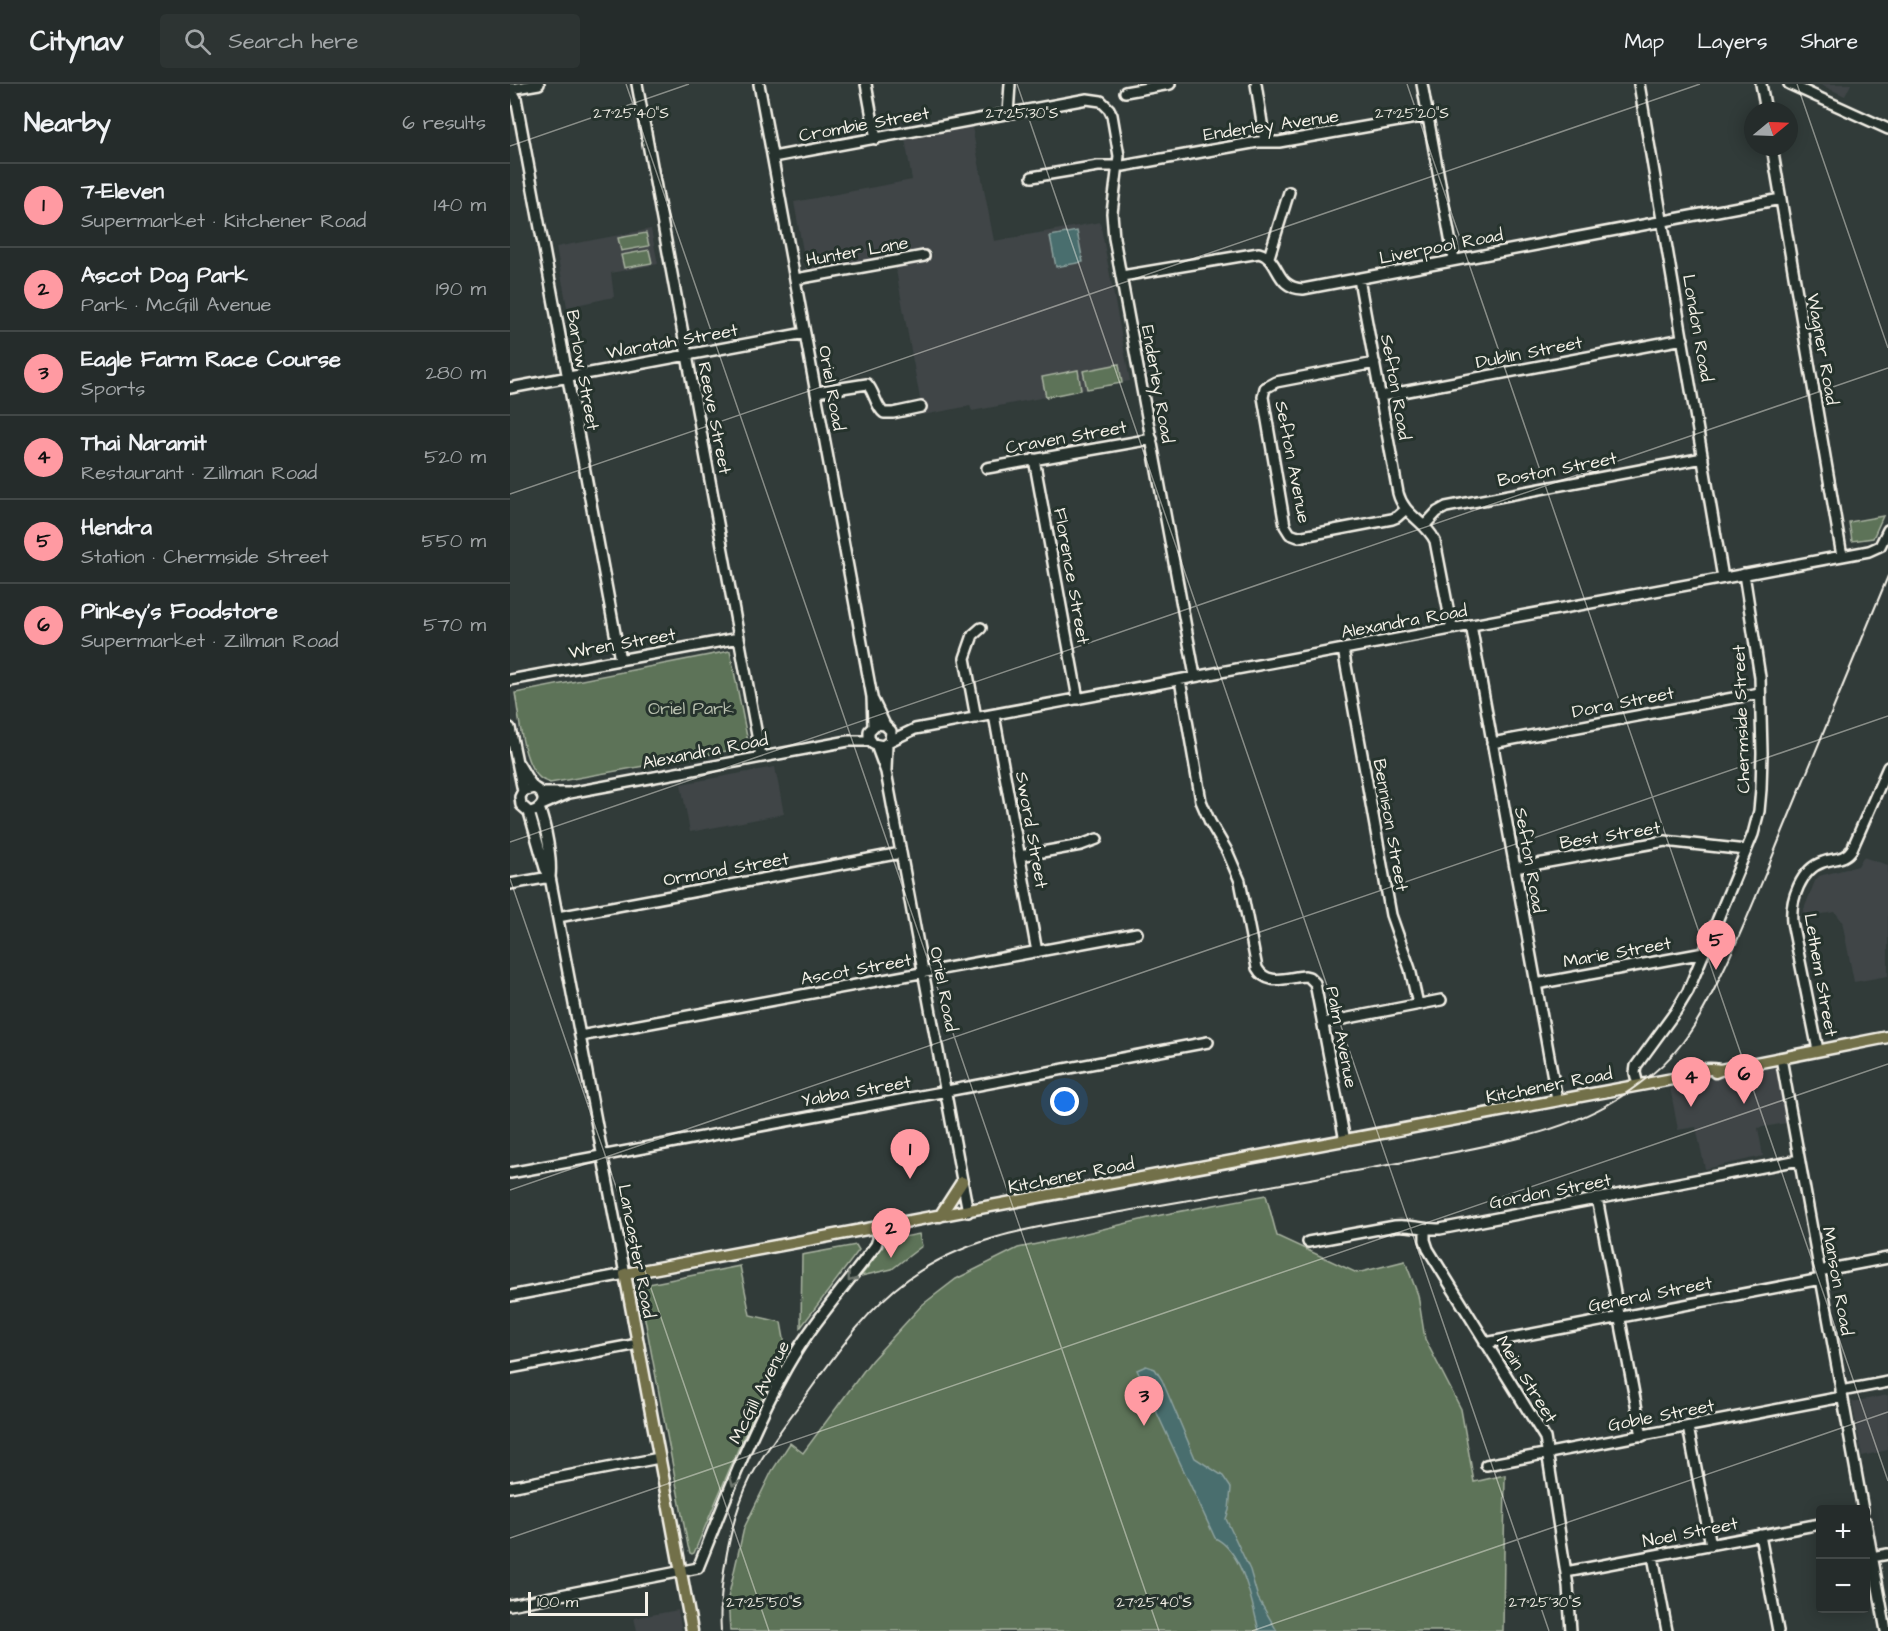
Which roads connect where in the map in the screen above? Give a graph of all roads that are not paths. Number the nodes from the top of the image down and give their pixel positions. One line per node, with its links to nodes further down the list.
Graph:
1 (539, 84): 12 (street)
2 (637, 84): 36 (street, Reeve Street)
3 (759, 84): 22 (street, Oriel Road)
4 (866, 84): 19 (street)
5 (1010, 84): 16 (street)
6 (1170, 84): 13 (street)
7 (1256, 84): 20 (street)
8 (1422, 84): 17 (street)
9 (1639, 84): 27 (street, London Road)
10 (1761, 84): 15 (street)
11 (1789, 84): 18 (street)
12 (510, 89): 38 (street, Barlow Street)
13 (1125, 92)
14 (1101, 101): 16 (street, Crombie Street); 23 (street, Enderley Road)
15 (1764, 102)
16 (1008, 114): 19 (street, Crombie Street)
17 (1427, 116): 20 (street, Enderley Avenue); 30 (street)
18 (1888, 129)
19 (876, 139): 22 (street, Crombie Street)
20 (1265, 142): 23 (street, Enderley Avenue)
21 (1774, 156): 26 (street, Wagner Road)
22 (773, 157): 32 (street, Oriel Road)
23 (1119, 166): 24 (street, Enderley Avenue); 31 (street, Enderley Road)
24 (1032, 177)
25 (1289, 192): 29 (street)
26 (1781, 199): 27 (street, Liverpool Road); 50 (street, Wagner Road)
27 (1662, 221): 30 (street, Liverpool Road); 35 (street, London Road)
28 (924, 256): 32 (street, Hunter Lane)
29 (1269, 257): 31 (street); 33 (street, Liverpool Road)
30 (1454, 260): 33 (street, Liverpool Road)
31 (1122, 276): 43 (street, Enderley Road)
32 (796, 279): 34 (street, Oriel Road)
33 (1359, 279): 37 (street, Sefton Road)
34 (805, 333): 36 (street, Waratah Street); 40 (street, Oriel Road)
35 (1683, 339): 41 (street, Dublin Street); 44 (street, London Road)
36 (687, 355): 38 (street, Waratah Street); 56 (street, Reeve Street)
37 (1375, 363): 41 (street, Sefton Road); 47 (street, Sefton Avenue)
38 (568, 377): 39 (street, Waratah Street); 58 (street, Barlow Street)
39 (510, 388)
40 (816, 392): 42 (street); 63 (street, Oriel Road)
41 (1381, 396): 47 (street, Sefton Road)
42 (921, 407)
43 (1152, 439): 45 (street, Craven Street); 59 (street, Enderley Road)
44 (1703, 458): 48 (street, Boston Street); 52 (street, London Road)
45 (1034, 459): 46 (street, Craven Street); 64 (street, Florence Street)
46 (987, 468)
47 (1406, 510): 48 (street, Sefton Road)
48 (1424, 526): 55 (street, Sefton Road)
49 (1888, 531): 50 (street, Alexandra Road)
50 (1842, 556): 51 (street, Alexandra Road)
51 (1744, 574): 52 (street, Alexandra Road); 62 (street, Chermside Street)
52 (1723, 578): 53 (street, Alexandra Road)
53 (1471, 625): 55 (street, Alexandra Road); 74 (street, Sefton Road)
54 (981, 628): 66 (street)
55 (1452, 629): 57 (street, Alexandra Road)
56 (739, 638): 58 (street, Wren Street); 75 (street, Reeve Street)
57 (1343, 649): 59 (street, Alexandra Road); 97 (street, Bennison Street)
58 (620, 660): 60 (street, Wren Street)
59 (1195, 676): 61 (street, Alexandra Road)
60 (510, 680)
61 (1180, 680): 64 (street, Alexandra Road); 98 (street, Palm Avenue)
62 (1760, 693): 74 (street, Dora Street); 84 (street, Chermside Street)
63 (872, 698): 67 (street, Oriel Road); 69 (street, Oriel Road)
64 (1078, 699): 65 (street, Alexandra Road)
65 (994, 715): 66 (street, Alexandra Road); 86 (street, Sword Street)
66 (976, 718): 70 (street, Alexandra Road)
67 (887, 726): 69 (street); 70 (street, Alexandra Road); 72 (street)
68 (510, 728): 79 (street)
69 (871, 728): 71 (street, Alexandra Road); 73 (street)
70 (915, 729): 72 (street, Alexandra Road)
71 (848, 741): 73 (street, Alexandra Road); 75 (street, Alexandra Road)
72 (888, 742): 73 (street); 77 (street, Oriel Road)
73 (873, 743): 77 (street, Oriel Road)
74 (1492, 743): 87 (street, Sefton Road)
75 (761, 757): 78 (street, Alexandra Road)
76 (1888, 767): 102 (street, Lethem Street)
77 (886, 772): 85 (street, Oriel Road)
78 (569, 793): 79 (street, Alexandra Road); 81 (street, Alexandra Road)
79 (525, 795): 80 (street, Alexandra Road); 81 (street, Lancaster Road); 82 (street)
80 (510, 806)
81 (541, 807): 82 (street, Alexandra Road); 88 (street, Lancaster Road)
82 (529, 812): 88 (street, Lancaster Road)
83 (1097, 839): 86 (street)
84 (1746, 850): 87 (street, Best Street); 93 (street, Chermside Street)
85 (901, 853): 90 (street, Ormond Street); 94 (street, Oriel Road)
86 (1020, 856): 92 (street, Sword Street)
87 (1515, 868): 95 (street, Sefton Road)
88 (550, 877): 89 (street); 90 (street, Lancaster Road)
89 (510, 884)
90 (558, 917): 99 (street, Lancaster Road)
91 (1137, 933): 92 (street, Ascot Street)
92 (1037, 952): 94 (street, Ascot Street)
93 (1704, 953): 95 (street, Marie Street); 104 (street, Chermside Street)
94 (924, 973): 99 (street, Ascot Street); 105 (street, Oriel Road)
95 (1536, 984): 106 (street, Sefton Road)
96 (1441, 1000): 97 (street)
97 (1418, 1004): 98 (street)
98 (1323, 1023): 107 (street, Palm Avenue)
99 (580, 1036): 108 (street, Lancaster Road)
100 (1888, 1037): 102 (main road, Kitchener Road)
101 (1208, 1042): 105 (street, Yabba Street)
102 (1818, 1050): 103 (main road, Kitchener Road)
103 (1781, 1058): 104 (main road, Kitchener Road); 109 (street, Manson Road)
104 (1638, 1085): 106 (main road, Kitchener Road)
105 (946, 1091): 108 (street, Yabba Street); 111 (street, Oriel Road)
106 (1557, 1100): 107 (main road, Kitchener Road)
107 (1345, 1141): 113 (main road, Kitchener Road)
108 (602, 1155): 110 (street, Yabba Street); 119 (street, Lancaster Road)
109 (1799, 1160): 112 (street, Gordon Street); 120 (street, Manson Road)
110 (510, 1173)
111 (962, 1182): 113 (street, Oriel Road); 114 (main road)
112 (1597, 1198): 116 (street, Gordon Street); 122 (street)
113 (968, 1212): 114 (main road, Kitchener Road)
114 (940, 1216): 115 (main road, Kitchener Road)
115 (879, 1228): 119 (main road, Kitchener Road); 142 (street, McGill Avenue, one-way to 142)
116 (1425, 1229): 117 (street, Gordon Street); 123 (street, Mein Street)
117 (1308, 1242)
118 (1888, 1258): 120 (street, General Street)
119 (625, 1275): 121 (street, Kitchener Road); 124 (main road, Lancaster Road)
120 (1820, 1275): 122 (street, General Street); 127 (street, Manson Road)
121 (510, 1296)
122 (1619, 1317): 123 (street, General Street); 129 (street)
123 (1485, 1343): 130 (street, Mein Street)
124 (638, 1344): 125 (street); 131 (main road, Lancaster Road)
125 (510, 1368)
126 (1888, 1382): 127 (street, Goble Street)
127 (1842, 1394): 128 (street, Goble Street); 134 (street, Manson Road)
128 (1688, 1427): 129 (street, Goble Street); 137 (street)
129 (1642, 1436): 130 (street, Goble Street)
130 (1548, 1453): 132 (street, Goble Street); 143 (street, Mein Street)
131 (659, 1458): 133 (street); 142 (main road, Lancaster Road)
132 (1486, 1465)
133 (510, 1487)
134 (1862, 1505)
135 (1816, 1525): 136 (street, Noel Street)
136 (1760, 1535): 137 (street, Noel Street); 148 (street)
137 (1711, 1545): 140 (street, Noel Street)
138 (1870, 1545): 141 (street)
139 (1888, 1554): 141 (street)
140 (1653, 1556): 143 (street, Noel Street); 147 (street)
141 (1872, 1557): 149 (street)
142 (681, 1572): 144 (street, McGill Avenue); 145 (main road, Lancaster Road)
143 (1566, 1572): 146 (street, Mein Street)
144 (510, 1605)
145 (692, 1631)
146 (1571, 1631)
147 (1667, 1631)
148 (1778, 1631)
149 (1886, 1631)

